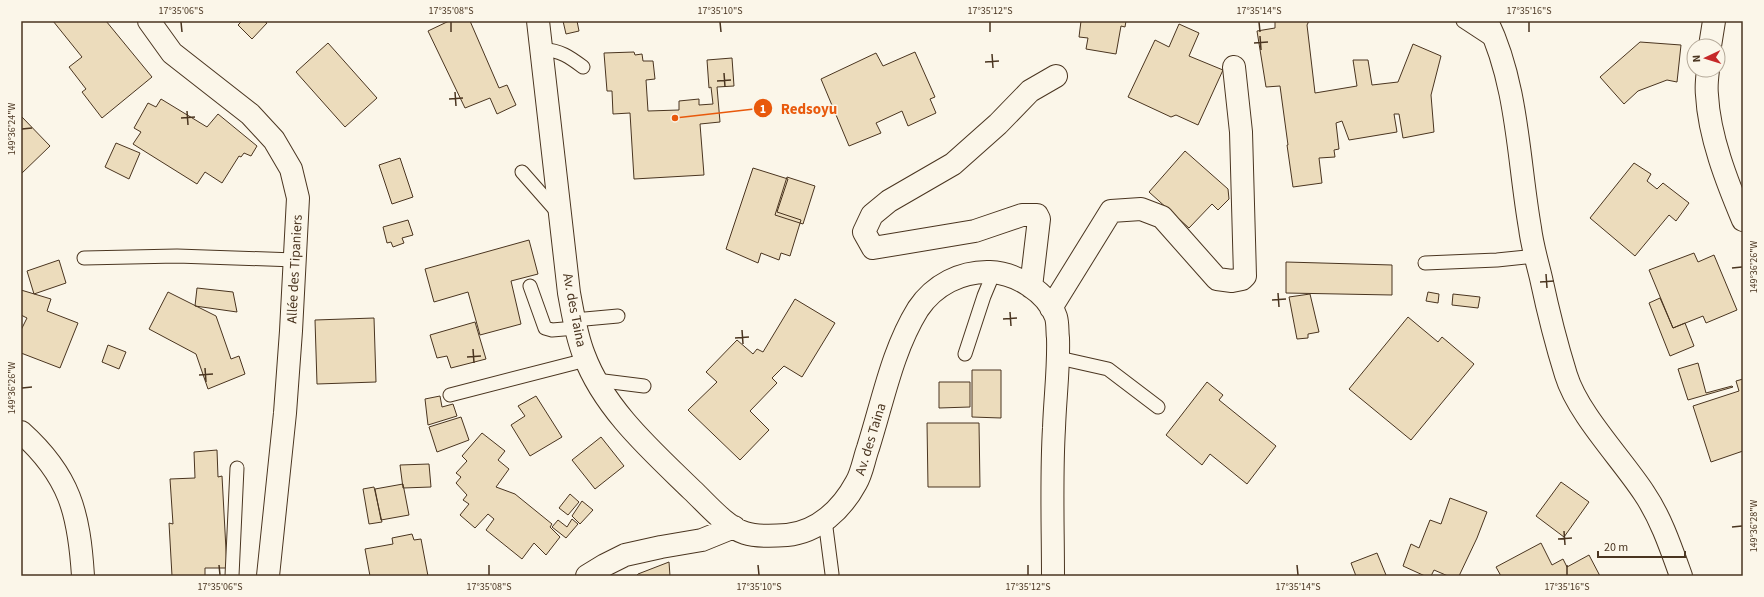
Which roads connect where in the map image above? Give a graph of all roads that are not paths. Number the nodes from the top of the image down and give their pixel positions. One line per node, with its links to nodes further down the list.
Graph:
1 (538, 21): 8 (street, Av. des Taina)
2 (1463, 21): 7 (lane)
3 (1487, 21): 7 (street)
4 (1714, 21): 6 (street)
5 (149, 22): 18 (street, Allée des Tipaniers)
6 (1711, 38)
7 (1496, 42): 16 (street)
8 (542, 50): 9 (lane); 14 (street, Av. des Taina)
9 (583, 67)
10 (1234, 67): 23 (street)
11 (1056, 76): 22 (street)
12 (1707, 78): 15 (street)
13 (522, 172): 14 (lane)
14 (560, 215): 25 (street, Av. des Taina)
15 (1743, 220)
16 (1536, 256): 19 (lane); 43 (street)
17 (84, 258): 18 (lane)
18 (295, 260): 40 (street, Allée des Tipaniers)
19 (1425, 263)
20 (994, 272): 22 (street, Av. des Taina); 26 (lane); 35 (street, Av. des Taina)
21 (530, 286): 25 (lane)
22 (1031, 287): 23 (street, Av. des Taina)
23 (1052, 308): 27 (street, Av. des Taina)
24 (618, 316): 25 (lane)
25 (575, 324): 28 (street, Av. des Taina)
26 (965, 354)
27 (1059, 358): 32 (lane); 42 (street, Av. des Taina)
28 (586, 360): 29 (street, Av. des Taina); 31 (lane)
29 (596, 380): 30 (lane); 36 (street, Av. des Taina)
30 (644, 386)
31 (450, 395)
32 (1158, 407)
33 (21, 432): 38 (street)
34 (237, 468): 39 (lane)
35 (825, 520): 36 (street, Av. des Taina); 37 (lane)
36 (734, 527): 41 (street)
37 (832, 574)
38 (84, 576)
39 (232, 576)
40 (268, 576)
41 (587, 576)
42 (1053, 576)
43 (1681, 576)

